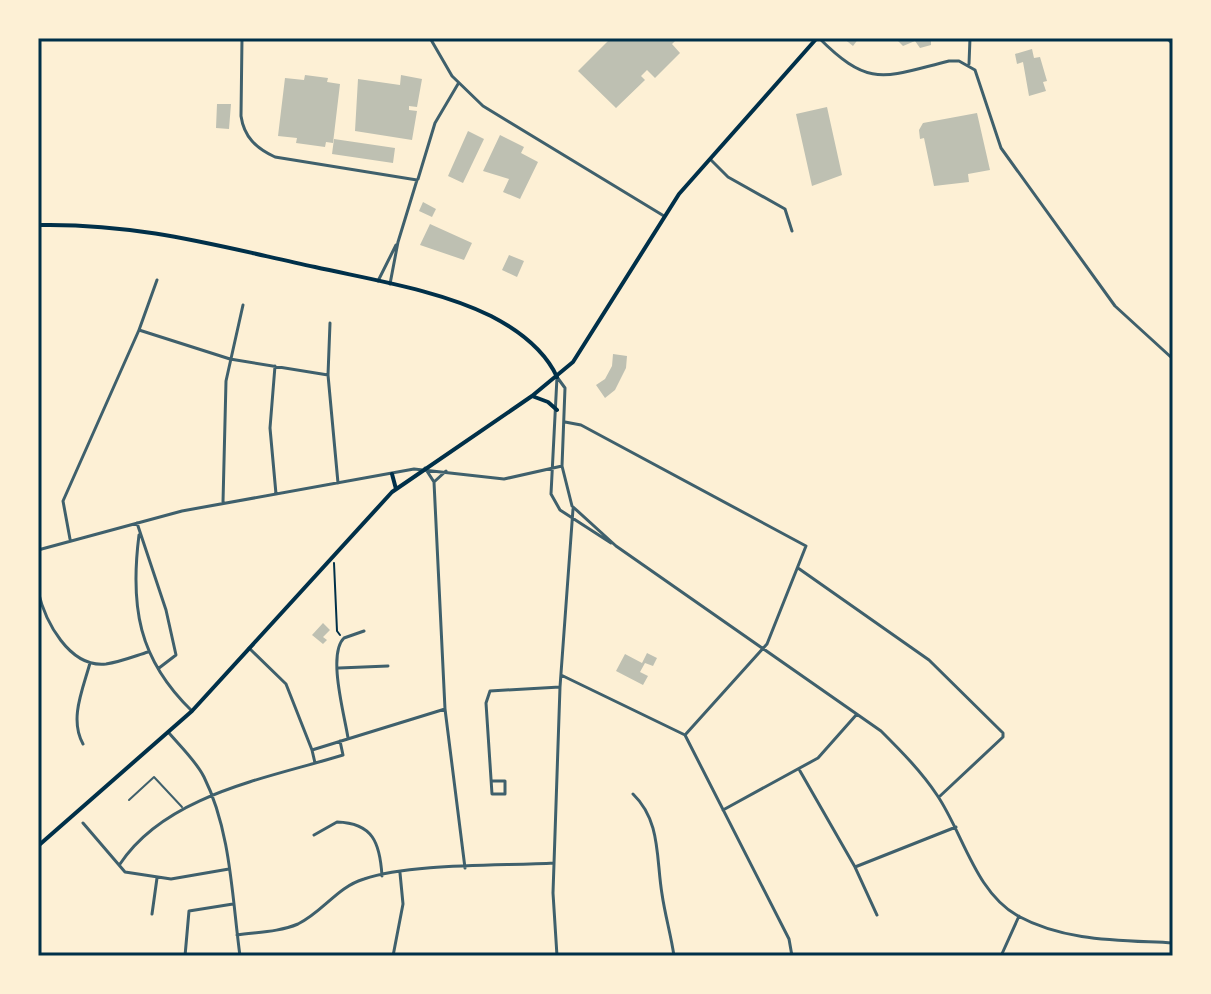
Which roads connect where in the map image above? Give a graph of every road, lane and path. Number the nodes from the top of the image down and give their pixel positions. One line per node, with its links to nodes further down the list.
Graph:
1 (242, 38): 8 (street)
2 (430, 38): 6 (street)
3 (818, 38): 5 (street); 7 (main road)
4 (970, 38): 5 (street)
5 (969, 64): 20 (street)
6 (458, 84): 8 (street); 9 (street)
7 (710, 159): 9 (main road); 11 (street)
8 (417, 180): 12 (street)
9 (664, 216): 23 (main road)
10 (38, 225): 14 (main road)
11 (792, 231)
12 (398, 242): 14 (street); 15 (street)
13 (157, 280): 18 (street)
14 (378, 281): 15 (main road)
15 (390, 284): 23 (main road)
16 (243, 305): 19 (street)
17 (330, 323): 22 (street)
18 (139, 330): 19 (street); 41 (street)
19 (230, 359): 21 (street); 36 (street)
20 (1173, 359)
21 (275, 366): 22 (street); 35 (street)
22 (328, 375): 33 (street)
23 (557, 377): 24 (main road); 25 (street); 26 (street)
24 (532, 396): 25 (main road); 29 (main road)
25 (557, 410): 28 (street)
26 (565, 422): 27 (street); 45 (street)
27 (562, 466): 28 (street); 37 (street)
28 (551, 467): 30 (street); 38 (street)
29 (425, 468): 30 (street); 31 (street); 32 (street); 34 (main road)
30 (447, 470): 32 (street)
31 (392, 474): 33 (street); 34 (main road)
32 (434, 482): 58 (street)
33 (338, 483): 35 (street)
34 (396, 489): 44 (main road)
35 (276, 495): 36 (street)
36 (223, 502): 39 (street)
37 (572, 506): 38 (street); 42 (street)
38 (572, 518): 42 (street); 56 (street)
39 (137, 523): 40 (street); 41 (street)
40 (139, 535): 51 (street); 54 (street)
41 (70, 539): 43 (street)
42 (616, 546): 50 (street)
43 (38, 550)
44 (334, 553): 48 (path); 49 (main road)
45 (798, 568): 50 (street); 72 (street)
46 (38, 591): 52 (street)
47 (364, 631): 48 (street)
48 (344, 638): 55 (street)
49 (249, 648): 59 (main road); 66 (street)
50 (760, 648): 60 (street); 62 (street)
51 (149, 652): 52 (street); 54 (street)
52 (90, 663): 65 (street)
53 (388, 666): 55 (street)
54 (159, 668): 59 (street)
55 (339, 668): 63 (street)
56 (561, 675): 57 (street); 62 (street)
57 (560, 687): 69 (street); 80 (street)
58 (445, 709): 63 (street); 83 (street)
59 (192, 711): 61 (main road)
60 (857, 714): 68 (street); 72 (street)
61 (169, 733): 71 (street); 79 (main road)
62 (685, 735): 75 (street)
63 (348, 738): 64 (street)
64 (340, 741): 66 (street); 67 (street)
65 (83, 744)
66 (312, 750): 67 (street)
67 (315, 764): 71 (street)
68 (800, 771): 75 (street); 82 (street)
69 (492, 781): 69 (street)
70 (633, 794): 98 (street)
71 (211, 797): 74 (street); 84 (street)
72 (939, 797): 77 (street)
73 (129, 800): 74 (lane)
74 (184, 810): 81 (street)
75 (723, 810): 99 (street)
76 (83, 823): 81 (street)
77 (956, 827): 82 (street); 91 (street)
78 (314, 835): 86 (street)
79 (38, 846)
80 (554, 863): 83 (street); 97 (street)
81 (120, 864): 87 (street)
82 (855, 867): 90 (street)
83 (465, 868): 85 (street)
84 (229, 869): 87 (street); 88 (street)
85 (400, 873): 86 (street); 96 (street)
86 (382, 876): 92 (street)
87 (157, 877): 89 (street)
88 (233, 904): 92 (street); 94 (street)
89 (152, 914)
90 (877, 915)
91 (1019, 916): 93 (street); 100 (street)
92 (237, 935): 95 (street)
93 (1173, 943)
94 (185, 956)
95 (240, 956)
96 (393, 956)
97 (557, 956)
98 (674, 956)
99 (792, 956)
100 (1001, 956)

